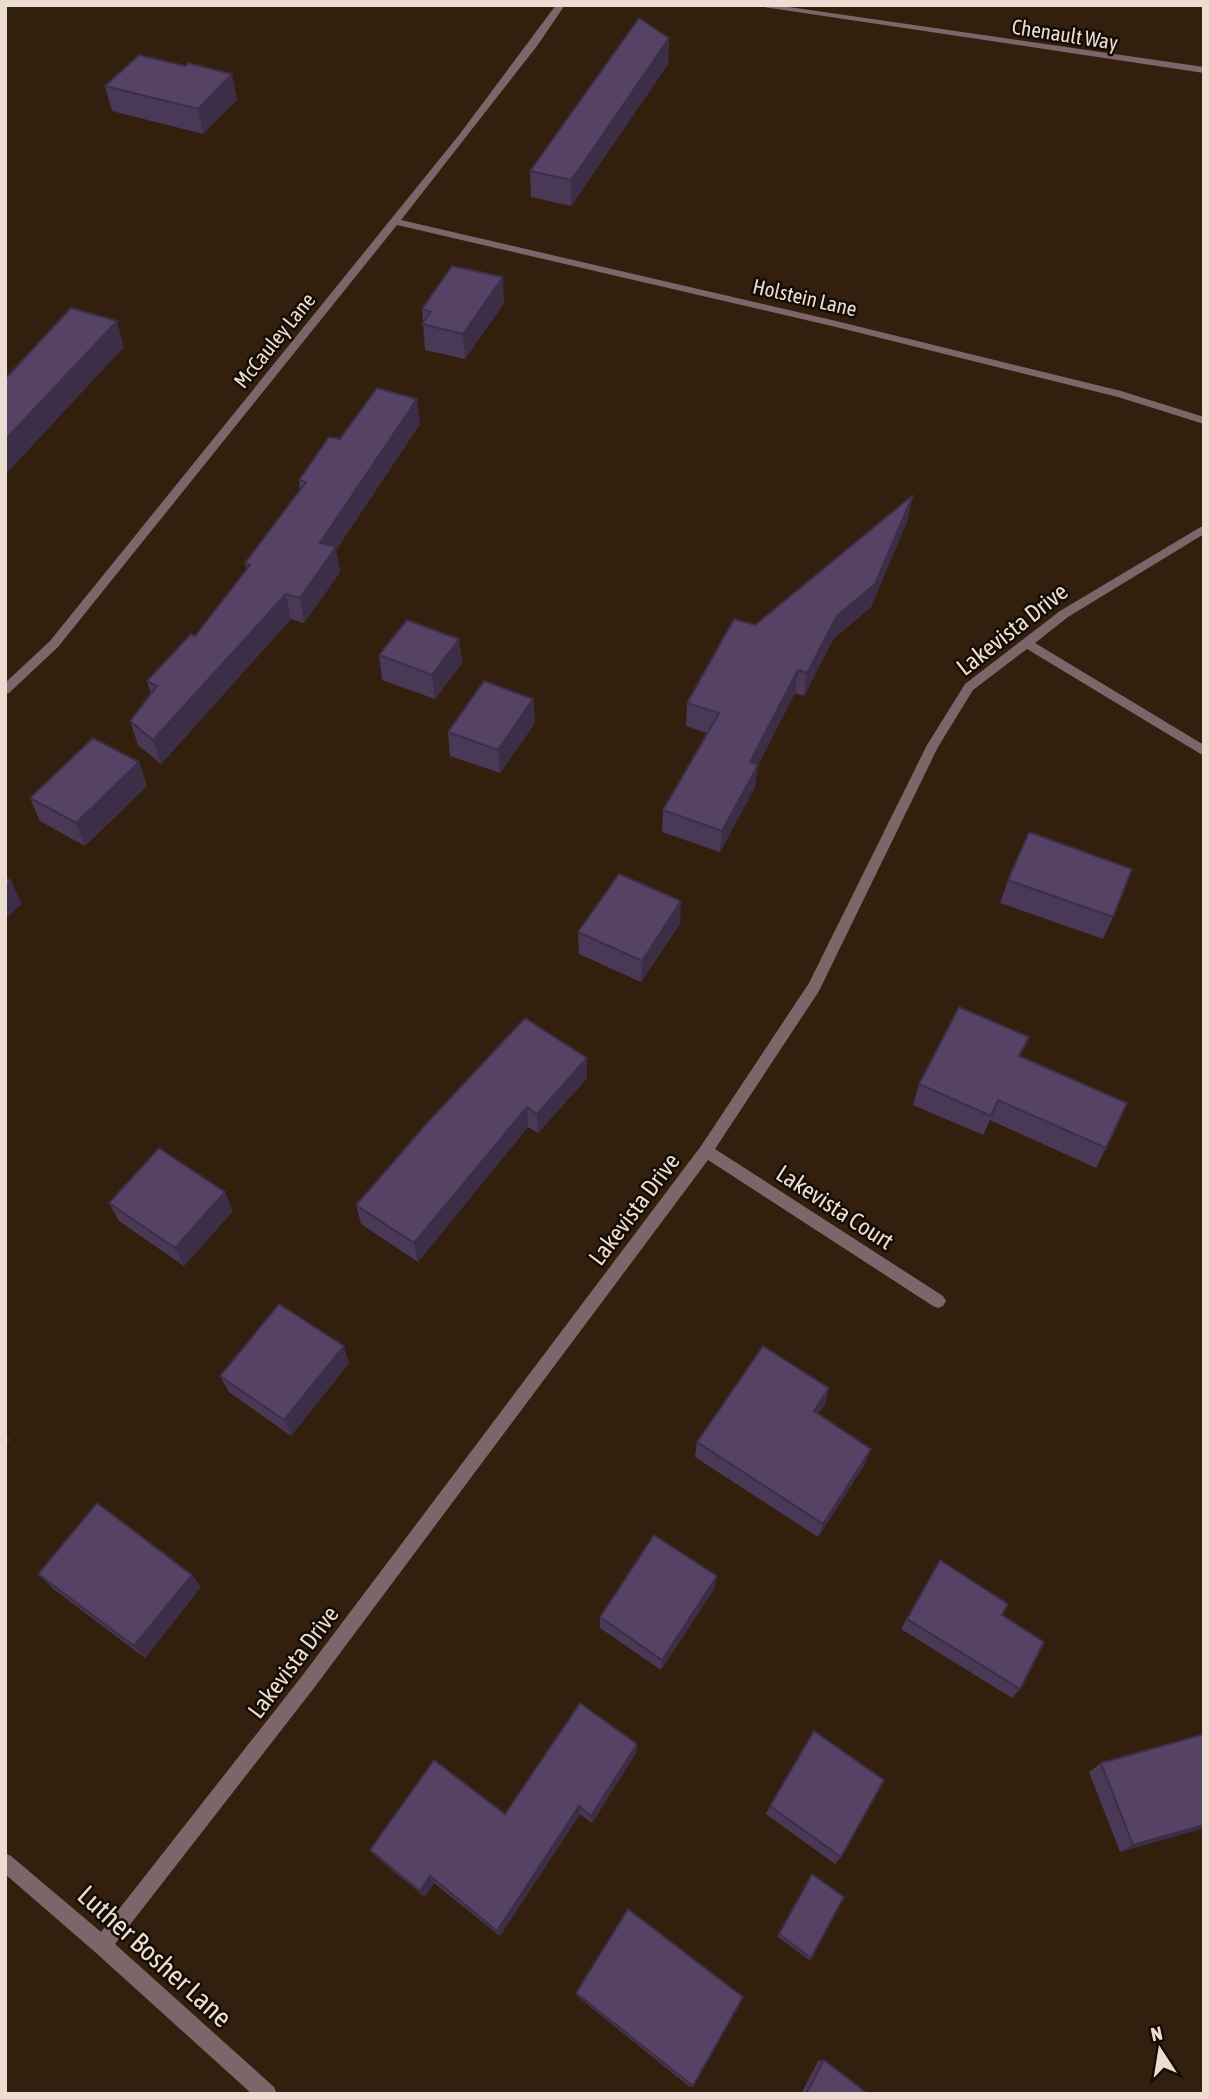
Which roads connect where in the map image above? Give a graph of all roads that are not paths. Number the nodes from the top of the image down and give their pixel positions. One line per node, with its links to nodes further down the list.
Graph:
1 (561, 5): 4 (street, McCauley Lane)
2 (755, 5): 3 (street, Chenault Way)
3 (1204, 70)
4 (394, 221): 5 (street, Holstein Lane); 8 (street, McCauley Lane)
5 (1204, 421)
6 (1204, 529): 7 (street, Lakevista Drive)
7 (1025, 642): 9 (street); 10 (street, Lakevista Drive)
8 (5, 690)
9 (1204, 751)
10 (706, 1151): 11 (street, Lakevista Court); 13 (street, Lakevista Drive)
11 (938, 1301)
12 (5, 1862): 13 (street, Luther Bosher Lane)
13 (102, 1945): 14 (street, Luther Bosher Lane)
14 (267, 2094)

